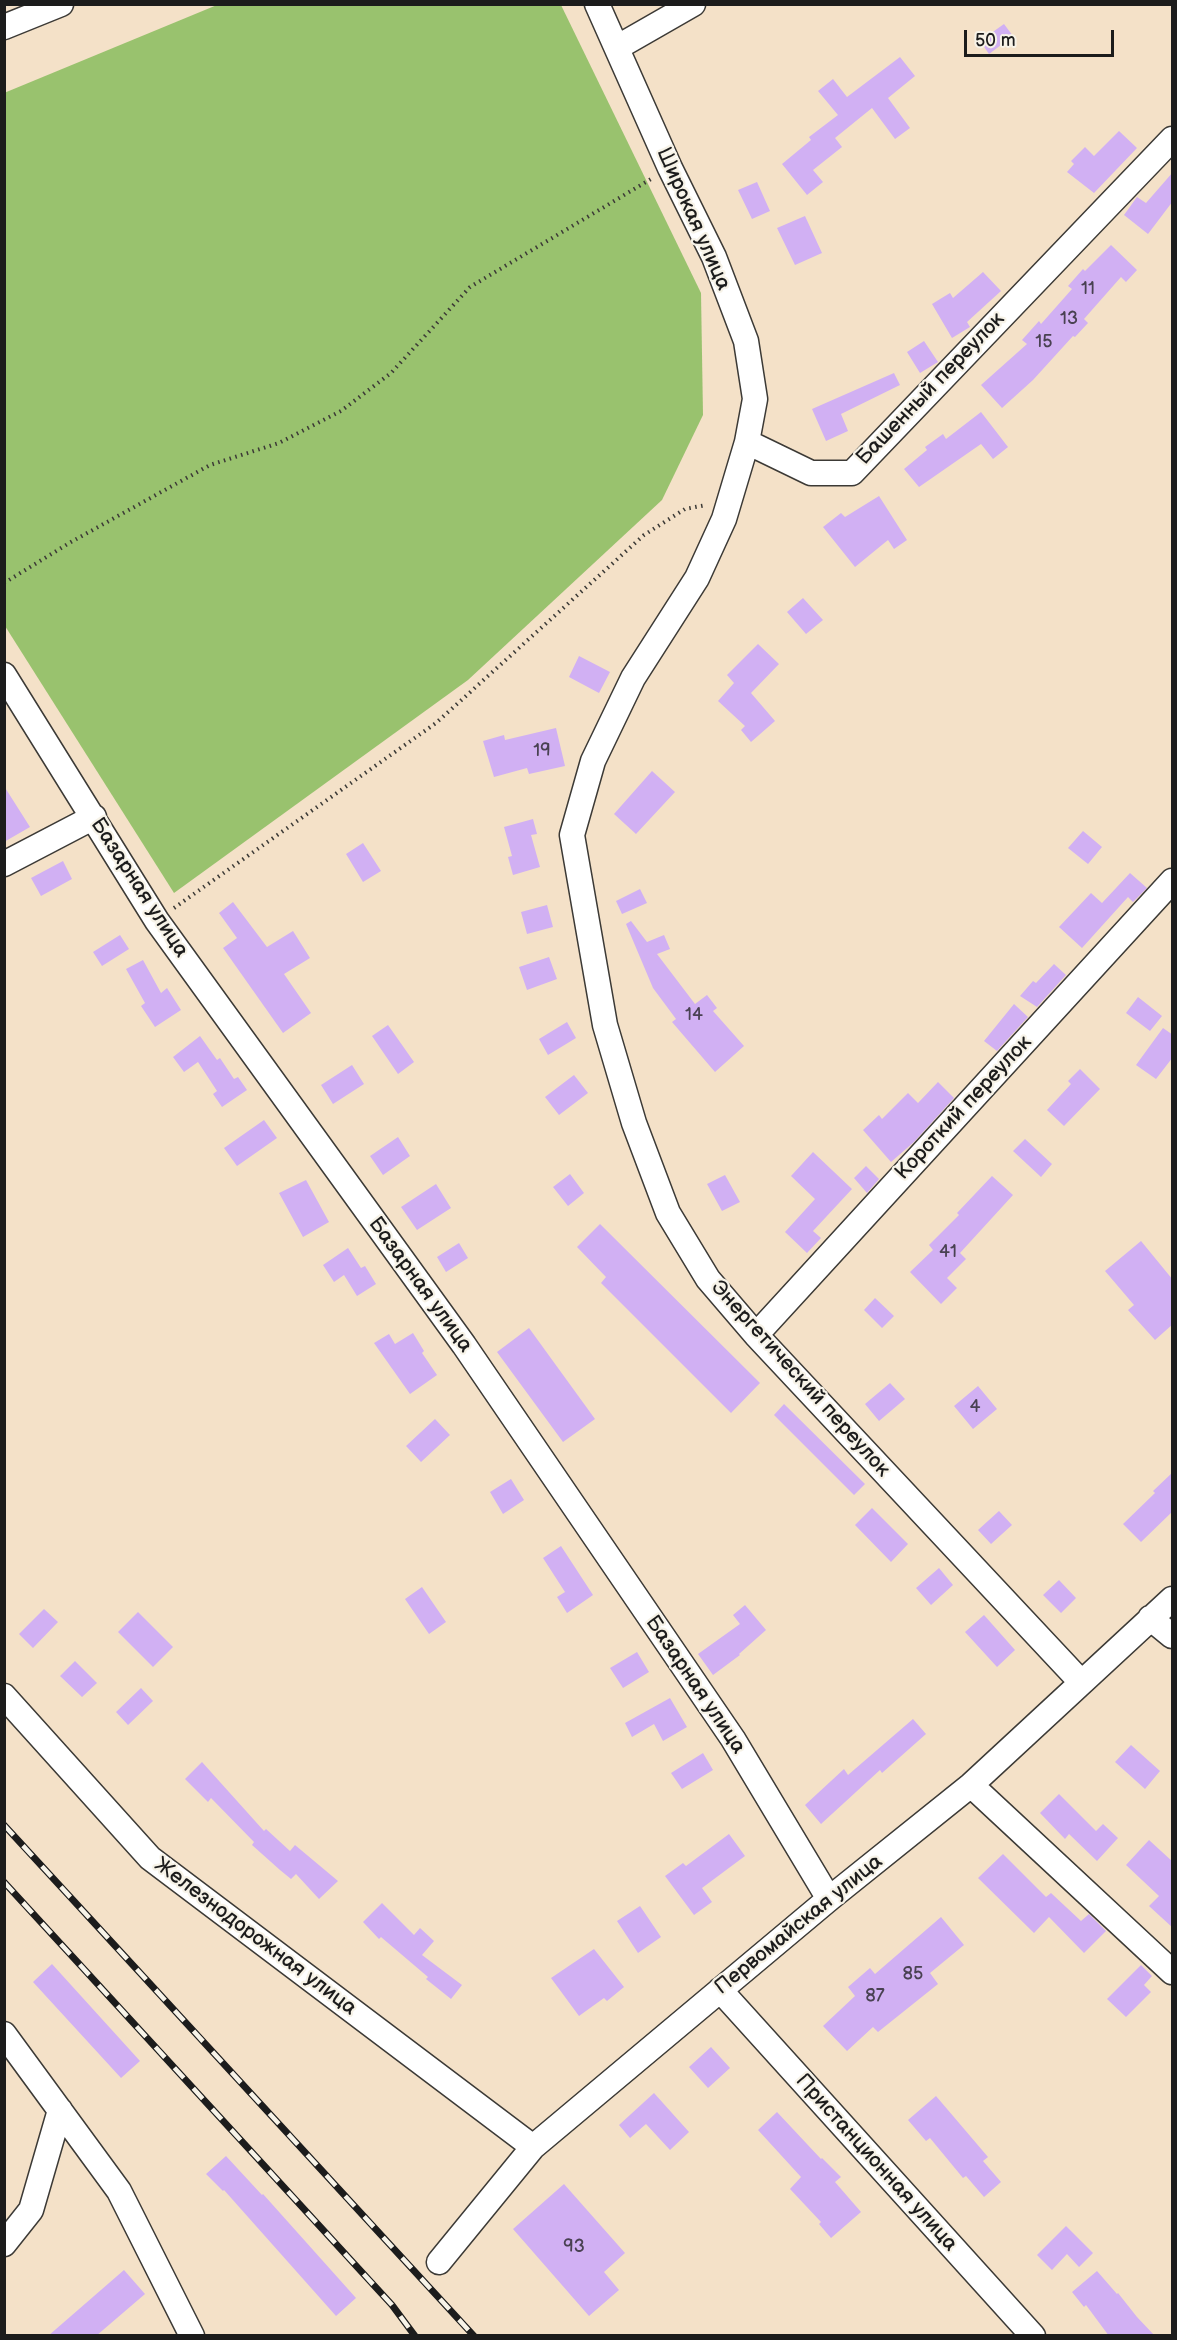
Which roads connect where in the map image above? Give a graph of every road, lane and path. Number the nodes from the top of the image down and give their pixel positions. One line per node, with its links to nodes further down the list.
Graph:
1 (61, 4): 4 (street)
2 (597, 4): 5 (street, Широкая улица)
3 (693, 4): 5 (street)
4 (4, 27)
5 (618, 48): 7 (street, Широкая улица)
6 (1173, 139): 8 (street, Башенный переулок)
7 (670, 168): 8 (street, Широкая улица); 10 (path)
8 (747, 442): 9 (street)
9 (730, 499): 15 (path); 16 (street, Энергетический переулок)
10 (4, 583)
11 (4, 675): 12 (street, Базарная улица)
12 (94, 817): 13 (street); 15 (street, Базарная улица)
13 (4, 864)
14 (1173, 881): 16 (street, Короткий переулок)
15 (157, 921): 23 (street, Базарная улица)
16 (756, 1335): 20 (street, Энергетический переулок)
17 (1173, 1599): 18 (street, Первомайская улица)
18 (1150, 1618): 19 (street); 20 (street, Первомайская улица)
19 (1173, 1636)
20 (1081, 1682): 22 (street, Первомайская улица)
21 (4, 1696): 28 (street, Железнодорожная улица)
22 (970, 1785): 23 (street, Первомайская улица); 24 (street)
23 (829, 1899): 25 (street, Первомайская улица)
24 (1173, 1972)
25 (720, 1990): 28 (street, Первомайская улица); 32 (street, Пристанционная улица)
26 (4, 2034): 27 (street)
27 (60, 2110): 29 (street); 31 (street)
28 (533, 2147): 30 (street, Первомайская улица)
29 (4, 2244)
30 (439, 2262)
31 (192, 2336)
32 (1033, 2336)

